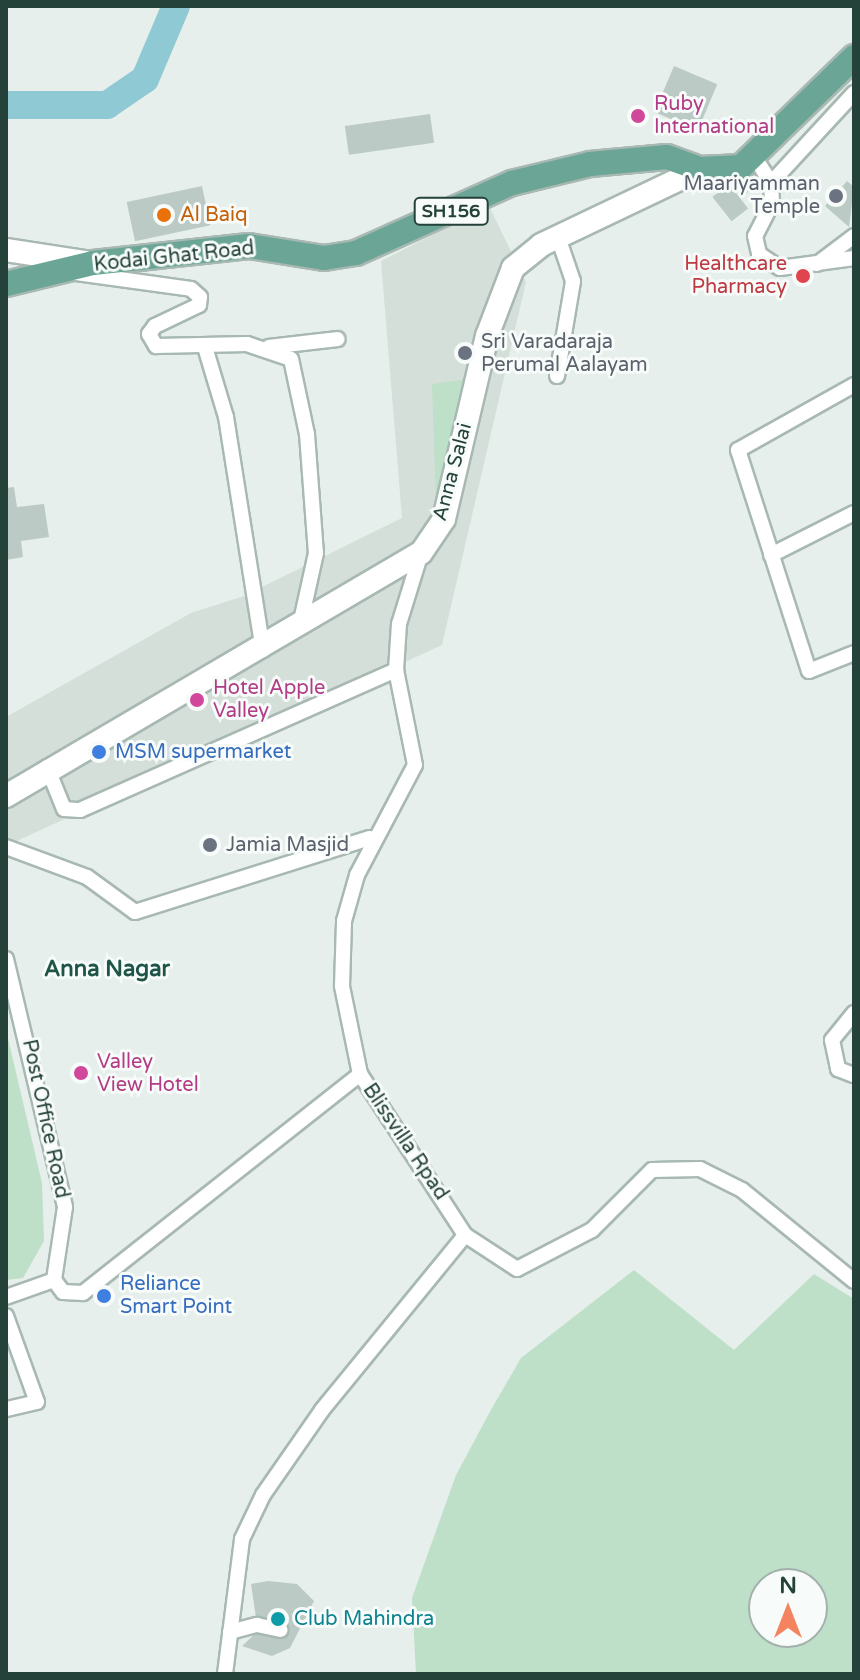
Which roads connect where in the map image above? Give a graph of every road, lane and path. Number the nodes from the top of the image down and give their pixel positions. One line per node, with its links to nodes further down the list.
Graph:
1 (854, 57): 3 (main road)
2 (854, 93): 5 (street)
3 (755, 158): 4 (main road, Kodai Ghat Road / SH156); 5 (street)
4 (700, 169): 7 (street, Anna Salai); 10 (main road, Kodai Ghat Road / SH156)
5 (771, 183): 11 (street)
6 (854, 236): 11 (street)
7 (559, 240): 17 (street); 20 (street, Anna Salai)
8 (6, 250): 10 (street)
9 (854, 258): 11 (street)
10 (93, 263): 12 (main road, Kodai Ghat Road / SH156)
11 (814, 267)
12 (69, 272): 13 (main road, Kodai Ghat Road / SH156); 15 (street)
13 (6, 284)
14 (338, 339): 16 (street)
15 (205, 347): 16 (street); 23 (street)
16 (264, 348): 22 (street)
17 (557, 376)
18 (854, 385): 21 (street)
19 (854, 513): 21 (street)
20 (421, 553): 22 (street, Anna Salai); 25 (street, Blissvilla Rpad)
21 (771, 555): 24 (street)
22 (300, 625): 23 (street, Anna Salai)
23 (263, 650): 26 (street, Anna Salai)
24 (854, 653)
25 (396, 670): 26 (street); 28 (street, Blissvilla Rpad)
26 (47, 766): 27 (street, Anna Salai)
27 (6, 796)
28 (370, 838): 29 (street); 32 (street, Blissvilla Rpad)
29 (6, 847)
30 (6, 959): 35 (street, Post Office Road)
31 (854, 1013): 33 (street)
32 (360, 1074): 34 (street, Blissvilla Rpad); 35 (street)
33 (854, 1075)
34 (465, 1235): 36 (street); 41 (street)
35 (54, 1280): 37 (street)
36 (854, 1281)
37 (6, 1297)
38 (6, 1316): 39 (street)
39 (6, 1409)
40 (280, 1630): 41 (street)
41 (230, 1632): 42 (street)
42 (225, 1674)

